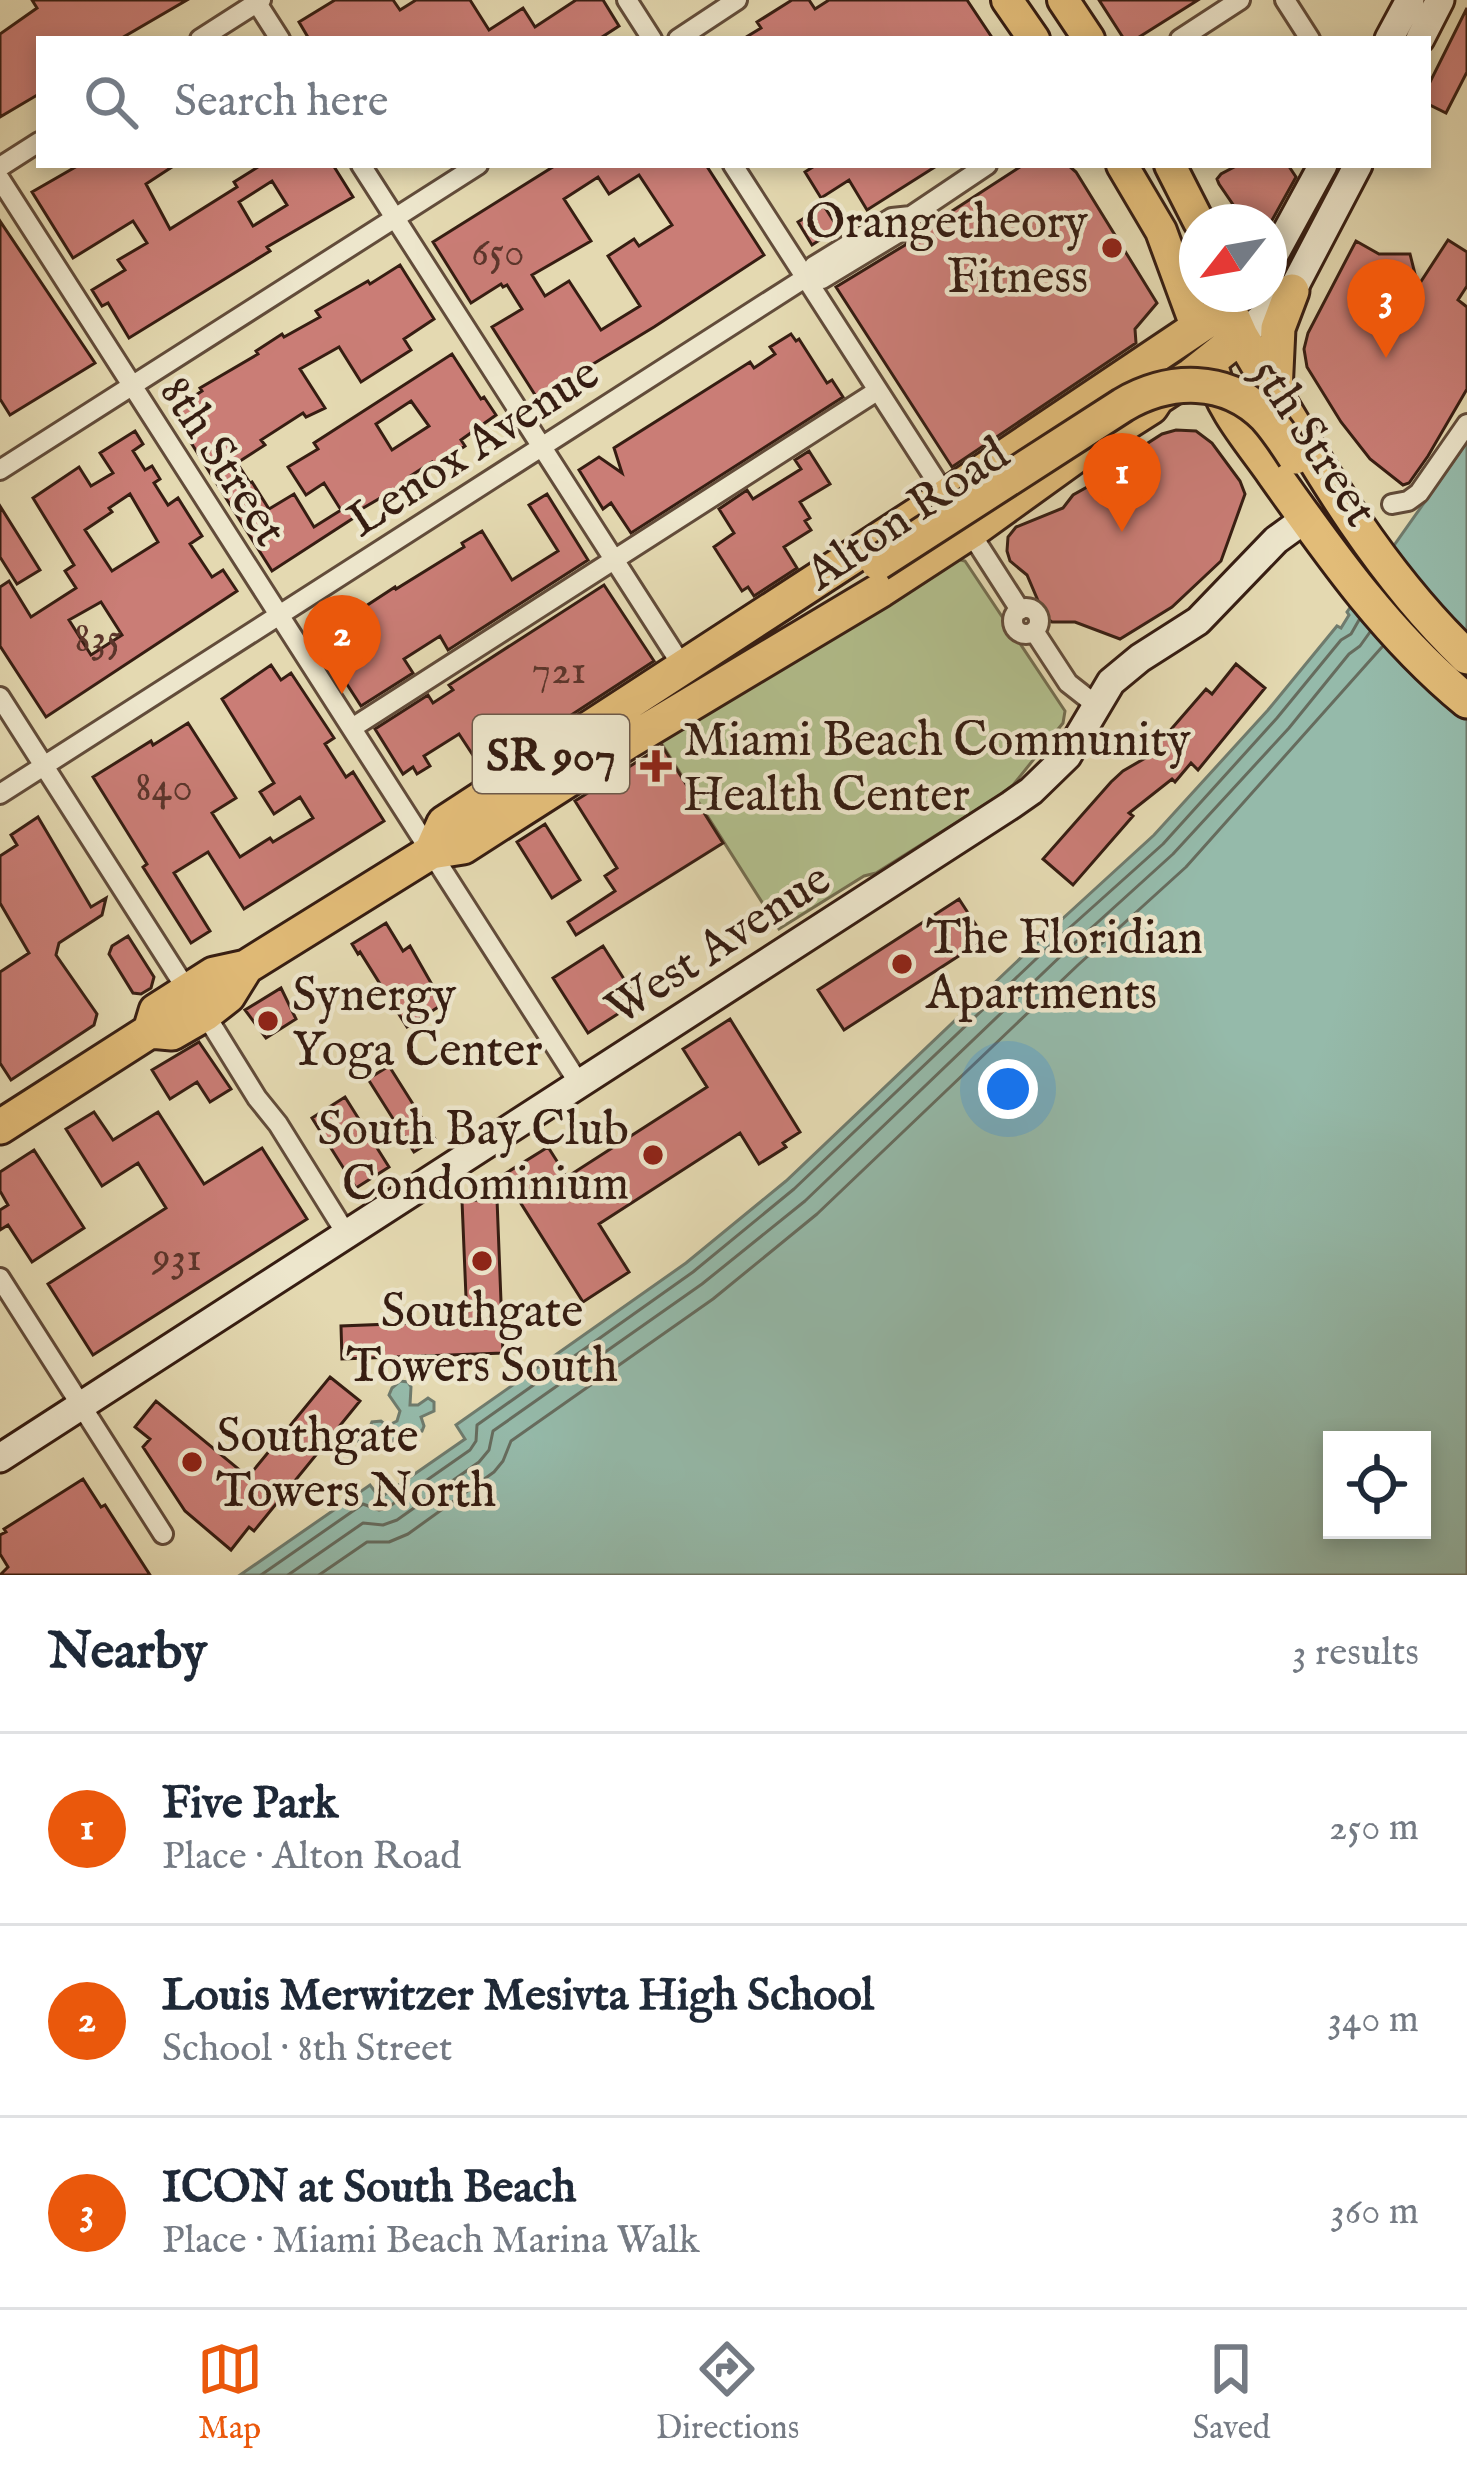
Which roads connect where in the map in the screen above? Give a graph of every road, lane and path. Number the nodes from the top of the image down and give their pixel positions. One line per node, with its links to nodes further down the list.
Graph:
1 (627, 0): 12 (street)
2 (737, 0): 13 (street)
3 (1007, 0): 14 (main road)
4 (1063, 0): 15 (main road)
5 (1240, 0): 16 (street)
6 (1285, 0): 17 (street)
7 (1410, 0): 18 (street)
8 (1440, 0): 19 (street)
9 (258, 1): 10 (street); 11 (street)
10 (205, 36)
11 (278, 36)
12 (650, 36)
13 (683, 36)
14 (1032, 36)
15 (1087, 36)
16 (1185, 36)
17 (1308, 36)
18 (1392, 36)
19 (1422, 36)
20 (36, 144): 21 (street)
21 (0, 167)
22 (363, 168): 32 (street)
23 (473, 168): 32 (street)
24 (735, 168): 34 (street)
25 (983, 168): 34 (street, Lenox Avenue)
26 (1124, 168): 40 (main road, 5th Street)
27 (1172, 168): 31 (main road)
28 (1321, 168): 33 (street)
29 (1356, 168): 35 (street, Alton Road)
30 (0, 179): 42 (street, 8th Street)
31 (1190, 204)
32 (395, 218): 42 (street); 48 (street)
33 (1287, 231)
34 (805, 278): 43 (street); 48 (street, Lenox Avenue)
35 (1292, 291): 36 (street, Alton Road); 44 (highway)
36 (1287, 292)
37 (1226, 312): 40 (highway, Alton Road / SR 907)
38 (1231, 312): 41 (highway, Alton Road / SR 907)
39 (1235, 312): 44 (highway, 5th Street)
40 (1197, 329): 41 (highway, 5th Street); 50 (highway, Alton Road / SR 907)
41 (1210, 361): 45 (highway, Alton Road / SR 907); 46 (highway, 5th Street)
42 (131, 387): 49 (street); 56 (street, 8th Street)
43 (877, 391): 50 (street); 54 (street)
44 (1275, 394): 55 (highway, 5th Street)
45 (1151, 406): 46 (highway); 53 (highway, Alton Road / SR 907)
46 (1238, 423): 52 (highway, 5th Street)
47 (1467, 424): 51 (street)
48 (542, 447): 54 (street); 56 (street, Lenox Avenue)
49 (0, 470)
50 (946, 496): 53 (highway); 58 (highway, Alton Road / SR 907)
51 (1393, 504)
52 (1305, 518): 55 (highway, 5th Street); 62 (street, West Avenue)
53 (961, 538): 62 (street); 66 (highway, Alton Road / SR 907)
54 (616, 561): 58 (street); 63 (street)
55 (1360, 562): 57 (highway); 59 (highway); 61 (highway); 66 (highway, bridge)
56 (279, 616): 63 (street, 8th Street); 64 (street, Lenox Avenue)
57 (1467, 657)
58 (683, 667): 66 (highway, Alton Road / SR 907)
59 (1467, 673)
60 (0, 697): 64 (street)
61 (1467, 701)
62 (1096, 705): 68 (street, West Avenue)
63 (352, 728): 66 (street, 8th Street)
64 (44, 766): 65 (street, Lenox Avenue); 67 (street)
65 (0, 794)
66 (431, 852): 67 (highway, Alton Road / SR 907); 68 (street, 8th Street)
67 (196, 1002): 69 (highway, Alton Road / SR 907); 70 (street)
68 (580, 1085): 70 (street, West Avenue)
69 (0, 1126)
70 (347, 1235): 72 (street, West Avenue)
71 (0, 1278): 72 (street)
72 (82, 1405): 73 (street, West Avenue); 74 (street)
73 (0, 1458)
74 (164, 1534)

